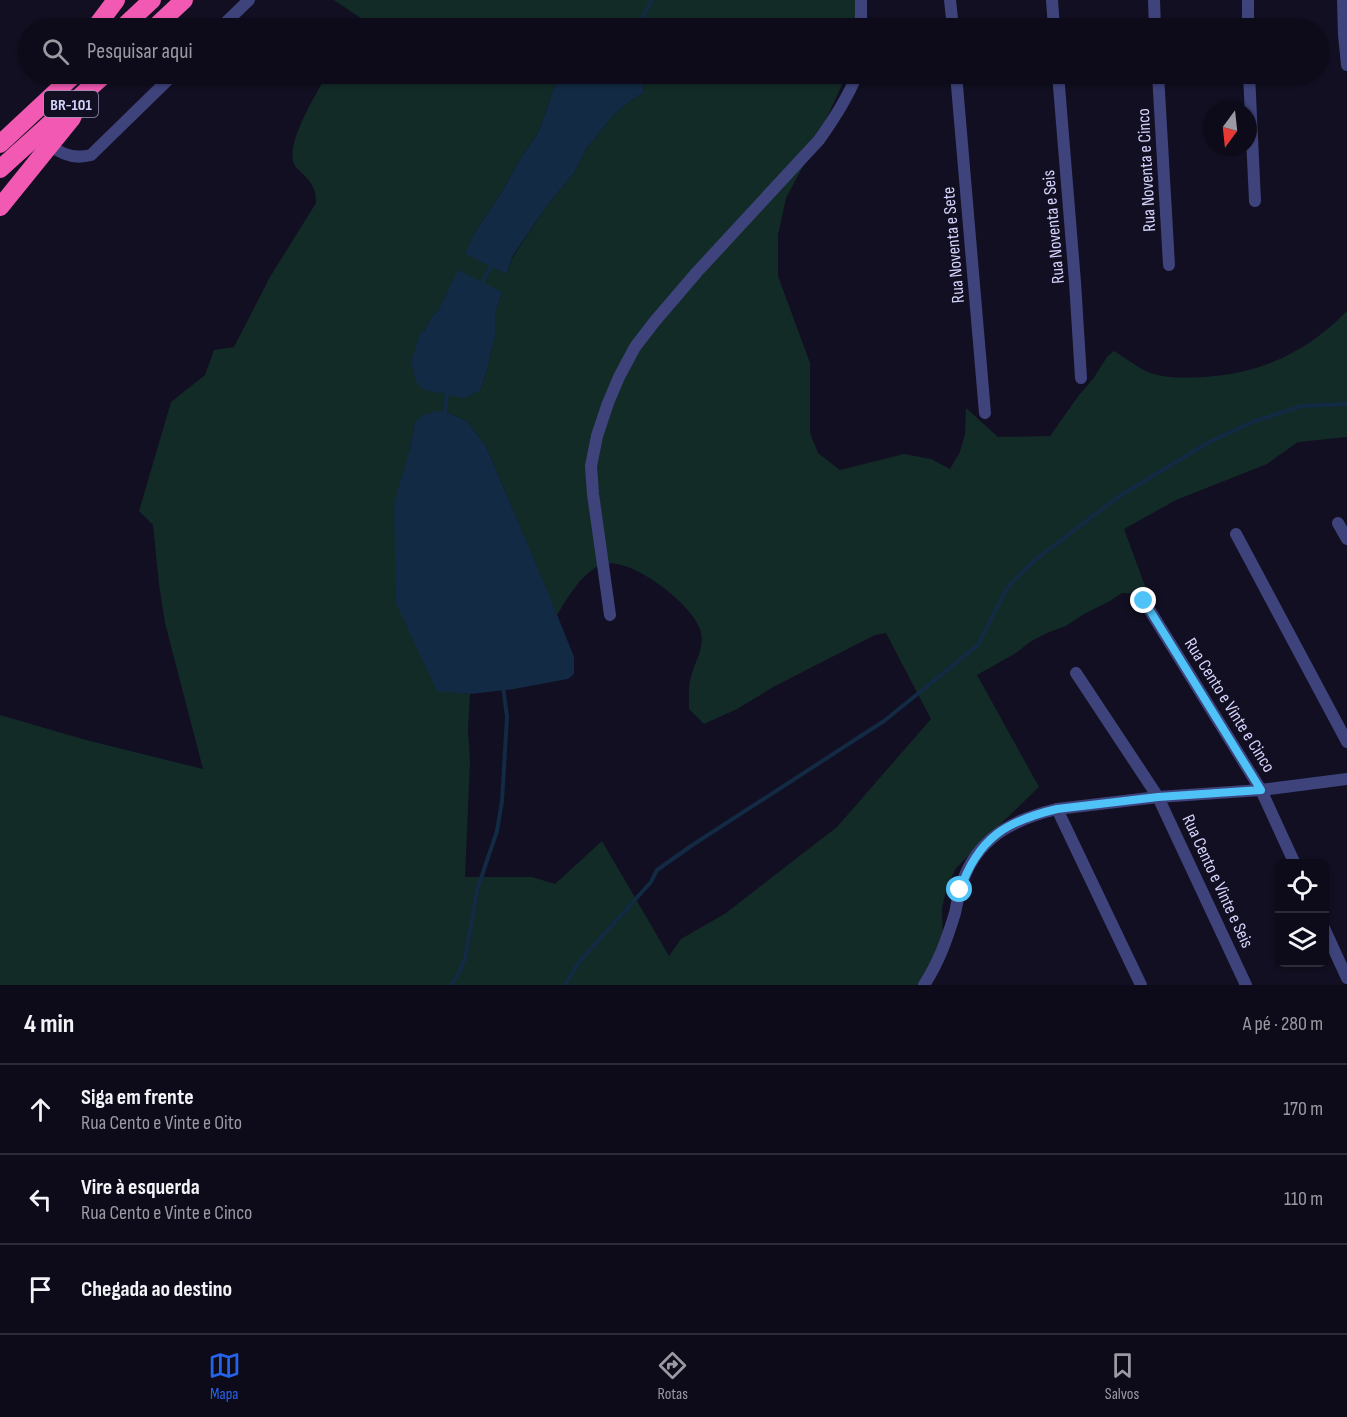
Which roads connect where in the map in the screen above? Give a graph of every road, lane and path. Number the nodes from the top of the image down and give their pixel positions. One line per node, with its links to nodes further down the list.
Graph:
1 (116, 0): 11 (highway)
2 (152, 0): 12 (highway)
3 (184, 0): 13 (highway)
4 (249, 0): 14 (street)
5 (861, 0): 15 (street)
6 (950, 0): 16 (street)
7 (1052, 0): 17 (street)
8 (1154, 0): 18 (street)
9 (1248, 0): 19 (street)
10 (1343, 0): 20 (street)
11 (102, 18)
12 (133, 18)
13 (164, 18)
14 (230, 18)
15 (861, 18)
16 (952, 18)
17 (1053, 18)
18 (1155, 18)
19 (1248, 18)
20 (1347, 65)
21 (63, 84): 30 (highway, BR-101)
22 (94, 84): 29 (highway, BR-101)
23 (164, 84): 31 (street)
24 (853, 84): 42 (street)
25 (958, 84): 37 (street, Rua Noventa e Sete)
26 (1059, 84): 36 (street, Rua Noventa e Seis)
27 (1159, 84): 35 (street, Rua Noventa e Cinco)
28 (1250, 84): 33 (street)
29 (79, 97): 31 (highway); 32 (highway, BR-101)
30 (0, 144)
31 (50, 146): 34 (highway)
32 (0, 169)
33 (1255, 201)
34 (0, 207)
35 (1169, 265)
36 (1081, 378)
37 (986, 413)
38 (1338, 523): 40 (street)
39 (1236, 534): 44 (street)
40 (1347, 539)
41 (1144, 601): 46 (street, Rua Cento e Vinte e Cinco)
42 (610, 615)
43 (1076, 673): 47 (street, Rua Cento e Vinte e Seis)
44 (1347, 742)
45 (1347, 779): 46 (street)
46 (1261, 790): 47 (street); 49 (street, Rua Cento e Vinte e Cinco)
47 (1158, 797): 48 (street); 54 (street, Rua Cento e Vinte e Seis)
48 (1057, 809): 52 (street); 53 (street)
49 (1293, 859)
50 (1329, 939): 51 (street)
51 (1347, 978)
52 (924, 985)
53 (1141, 985)
54 (1246, 985)

